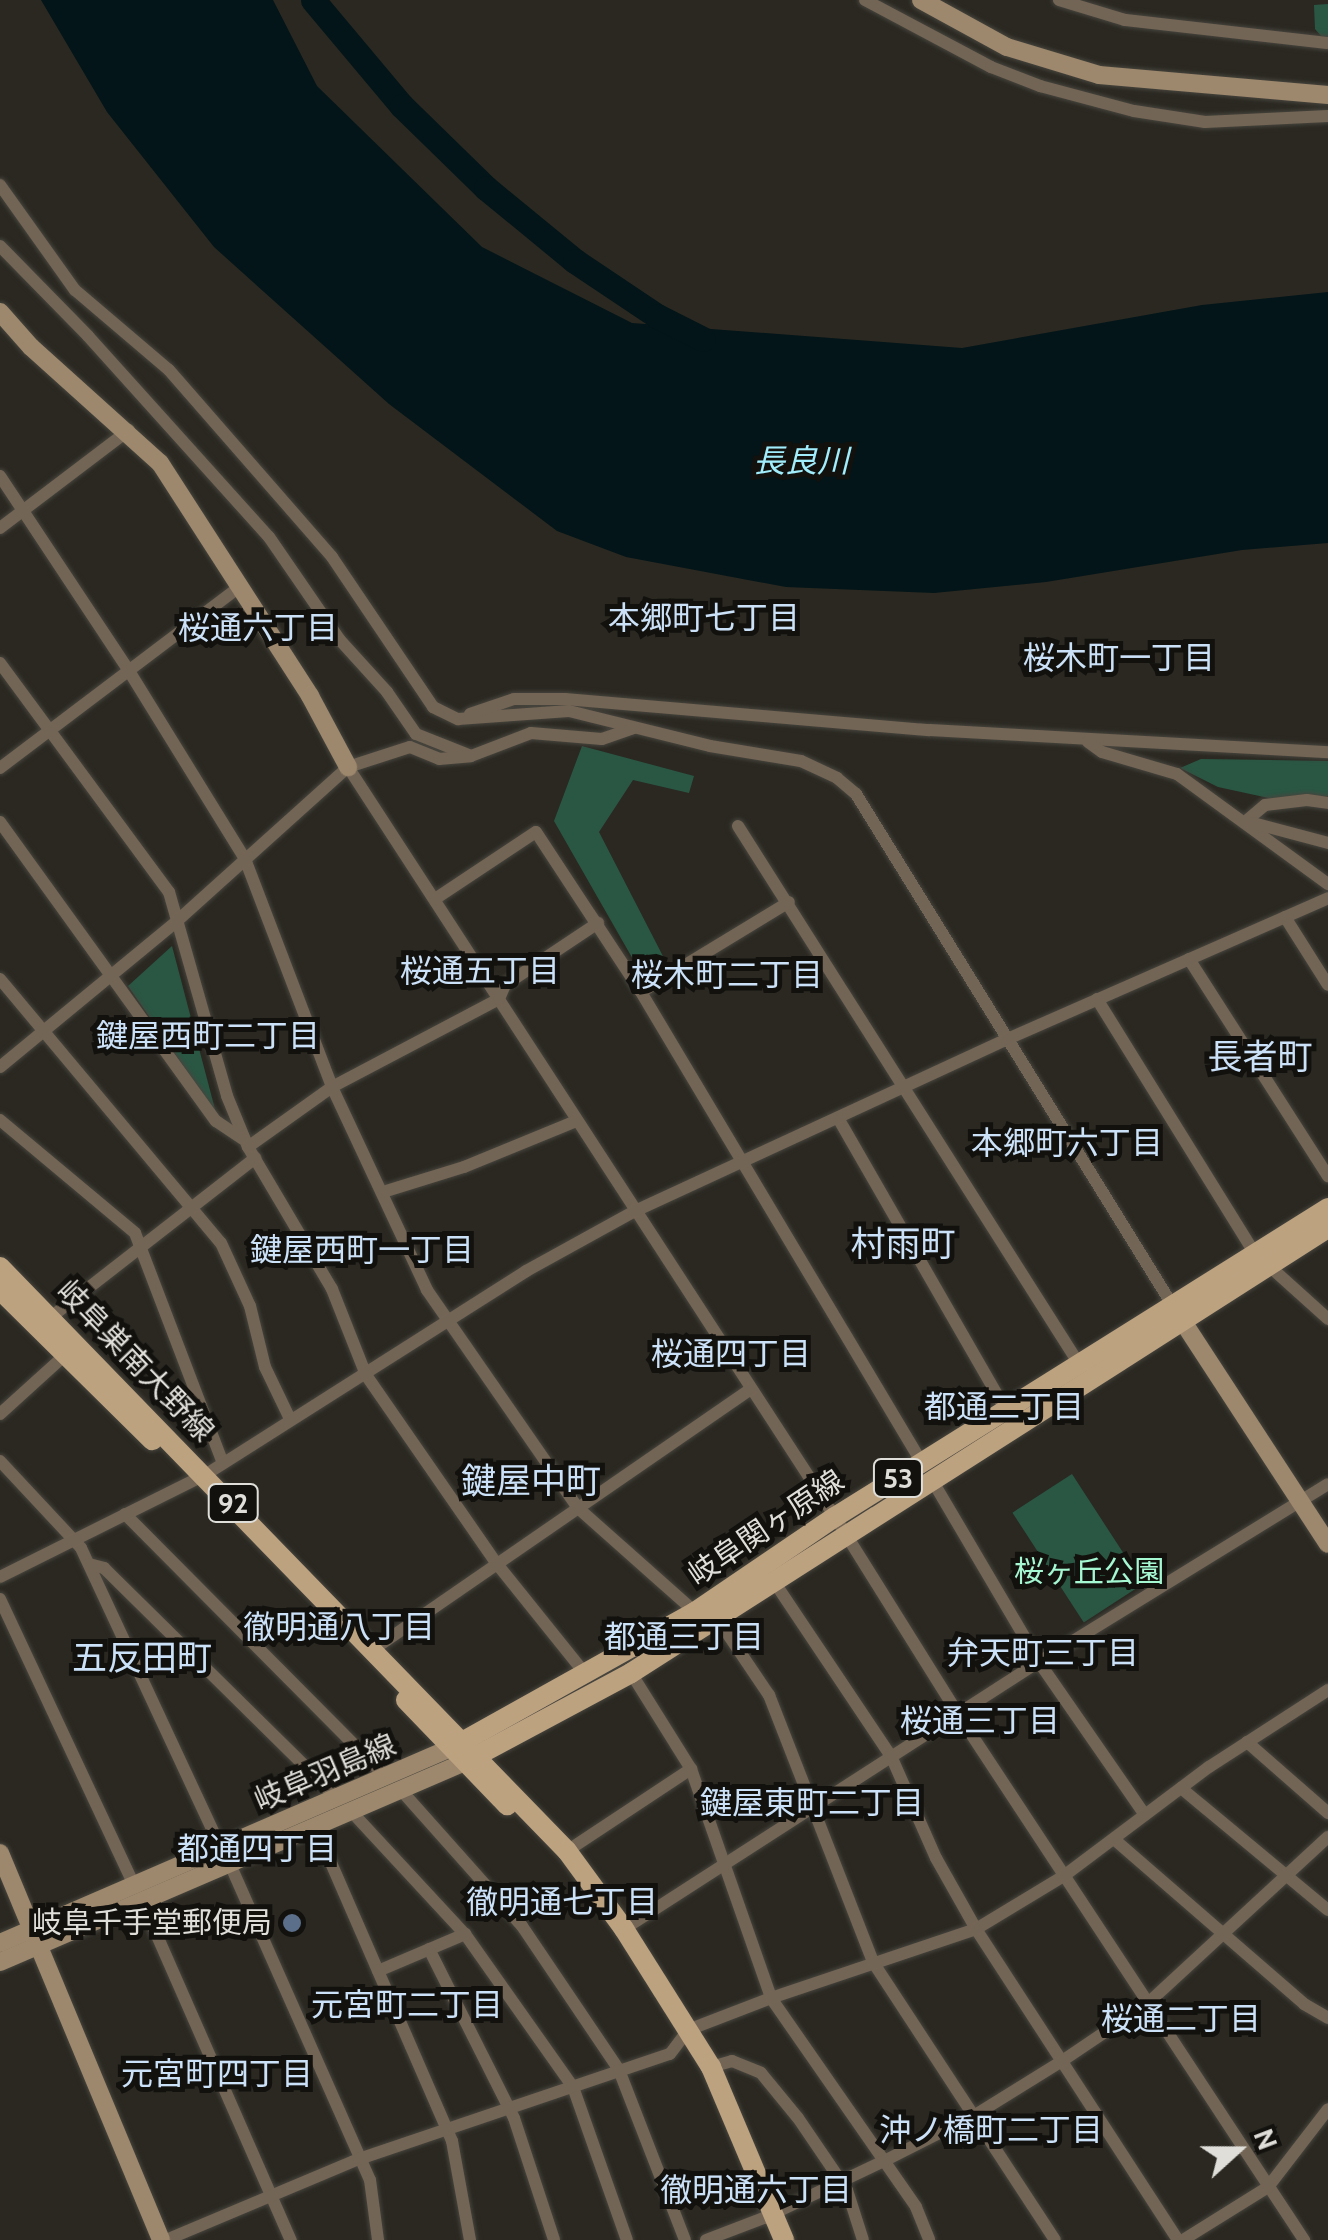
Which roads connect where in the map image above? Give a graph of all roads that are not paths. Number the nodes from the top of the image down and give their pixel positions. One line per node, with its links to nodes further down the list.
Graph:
1 (864, 0): 6 (street)
2 (921, 0): 5 (street)
3 (1059, 0): 4 (street)
4 (1328, 43)
5 (1328, 94)
6 (1328, 116)
7 (0, 185): 17 (street)
8 (0, 246): 22 (street)
9 (0, 312): 10 (street)
10 (129, 430): 12 (street); 14 (street)
11 (0, 476): 12 (street)
12 (23, 511): 13 (street); 16 (street)
13 (0, 528)
14 (239, 588): 16 (street); 23 (street)
15 (0, 663): 19 (street)
16 (129, 671): 19 (street); 30 (street)
17 (458, 719): 18 (street); 20 (street)
18 (636, 727): 22 (street); 46 (street)
19 (50, 730): 24 (street); 36 (street)
20 (1084, 740): 21 (street); 26 (street)
21 (1328, 752)
22 (471, 756): 23 (street)
23 (348, 767): 30 (street); 33 (street)
24 (0, 768)
25 (1328, 803): 26 (street)
26 (1246, 821): 29 (street); 31 (street)
27 (0, 822): 39 (street)
28 (738, 826): 34 (street)
29 (1328, 843)
30 (245, 859): 36 (street); 48 (street)
31 (1328, 884)
32 (1328, 898): 35 (street)
33 (435, 899): 37 (street); 43 (street)
34 (789, 902): 42 (street); 49 (street)
35 (1285, 917): 38 (street); 41 (street)
36 (177, 922): 39 (street); 53 (street)
37 (598, 922): 42 (street); 43 (street)
38 (1188, 959): 44 (street); 55 (street)
39 (110, 975): 45 (street); 53 (street)
40 (0, 979): 45 (street)
41 (1328, 985)
42 (641, 992): 54 (street)
43 (498, 999): 48 (street); 52 (street)
44 (1097, 1000): 46 (street); 62 (street)
45 (42, 1034): 47 (street); 57 (street)
46 (1004, 1040): 49 (street); 65 (street)
47 (0, 1067)
48 (332, 1087): 53 (street); 56 (street)
49 (902, 1087): 50 (street); 70 (street)
50 (838, 1118): 54 (street); 73 (street)
51 (0, 1120): 61 (street)
52 (576, 1122): 56 (street); 59 (street)
53 (250, 1149): 57 (street); 71 (street)
54 (744, 1163): 59 (street); 78 (street)
55 (1328, 1176)
56 (383, 1192): 68 (street)
57 (194, 1206): 61 (street); 75 (street)
58 (1328, 1208): 62 (main road, 岐阜関ヶ原線 / 53)
59 (633, 1212): 68 (street); 72 (street)
60 (1328, 1228): 62 (main road, 岐阜関ヶ原線 / 53)
61 (137, 1247): 66 (street); 77 (street)
62 (1261, 1259): 65 (main road, 岐阜関ヶ原線 / 53); 67 (street)
63 (0, 1267): 66 (main road, 岐阜巣南大野線 / 92)
64 (0, 1290): 69 (main road, 岐阜巣南大野線 / 92)
65 (1177, 1313): 70 (main road, 岐阜関ヶ原線 / 53); 78 (main road, 岐阜関ヶ原線 / 53); 81 (street)
66 (51, 1317): 79 (main road, 岐阜巣南大野線 / 92)
67 (1328, 1319)
68 (446, 1320): 71 (street); 82 (street)
69 (65, 1354): 74 (street); 79 (main road, 岐阜巣南大野線 / 92)
70 (1079, 1364): 73 (main road, 岐阜関ヶ原線 / 53)
71 (366, 1374): 75 (street); 89 (street)
72 (751, 1389): 82 (street); 84 (street)
73 (1007, 1412): 78 (main road, 岐阜関ヶ原線 / 53)
74 (0, 1414)
75 (290, 1419): 77 (street)
76 (0, 1461): 86 (street)
77 (222, 1461): 79 (street)
78 (927, 1471): 84 (main road, 岐阜関ヶ原線 / 53); 85 (main road, 岐阜関ヶ原線 / 53); 96 (street)
79 (198, 1477): 83 (street); 95 (main road, 岐阜巣南大野線 / 92); 102 (main road, 岐阜巣南大野線 / 92)
80 (1328, 1484): 81 (street)
81 (1301, 1501): 87 (street); 96 (street)
82 (578, 1508): 89 (street); 93 (street)
83 (125, 1514): 86 (street); 105 (street)
84 (835, 1517): 85 (street); 93 (main road, 岐阜関ヶ原線 / 53)
85 (846, 1536): 91 (main road, 岐阜関ヶ原線 / 53); 100 (street)
86 (74, 1540): 88 (street); 90 (street)
87 (1328, 1544)
88 (89, 1564): 107 (street); 116 (street)
89 (497, 1564): 95 (street); 98 (street)
90 (0, 1577)
91 (775, 1583): 94 (main road, 岐阜関ヶ原線 / 53); 103 (street)
92 (0, 1599): 120 (street)
93 (695, 1612): 98 (main road, 岐阜関ヶ原線 / 53)
94 (717, 1618): 97 (main road, 岐阜関ヶ原線 / 53); 108 (street)
95 (374, 1649): 102 (main road, 岐阜巣南大野線 / 92)
96 (1039, 1662): 100 (street); 110 (street)
97 (630, 1673): 102 (main road, 岐阜関ヶ原線 / 53); 104 (street)
98 (587, 1676): 102 (main road, 岐阜関ヶ原線 / 53)
99 (1328, 1690): 101 (street)
100 (958, 1714): 103 (street); 118 (street)
101 (1247, 1742): 106 (street); 109 (street)
102 (464, 1752): 105 (street, 岐阜羽島線); 114 (main road); 135 (main road)
103 (891, 1756): 108 (street); 123 (street)
104 (691, 1769): 114 (street); 117 (street)
105 (393, 1783): 107 (street, 岐阜羽島線); 138 (street)
106 (1181, 1788): 110 (street); 119 (street)
107 (344, 1804): 111 (street, 岐阜羽島線); 116 (street, 岐阜羽島線); 124 (street)
108 (812, 1808): 117 (street); 130 (street)
109 (1328, 1813)
110 (1146, 1815): 113 (street)
111 (315, 1826): 116 (street, 岐阜羽島線); 131 (street)
112 (1328, 1838): 119 (street)
113 (1115, 1840): 118 (street); 125 (street)
114 (567, 1852): 122 (main road)
115 (0, 1853): 126 (street)
116 (225, 1855): 120 (street, 岐阜羽島線); 144 (street)
117 (725, 1863): 122 (street); 132 (street)
118 (1065, 1875): 123 (street); 133 (street)
119 (1286, 1876): 121 (street); 125 (street)
120 (138, 1892): 126 (street, 岐阜羽島線); 148 (street)
121 (1328, 1910)
122 (624, 1929): 135 (main road)
123 (976, 1929): 130 (street); 136 (street)
124 (465, 1934): 128 (street); 139 (street)
125 (1224, 1936): 133 (street); 134 (street)
126 (35, 1937): 127 (street, 岐阜羽島線); 129 (street, 岐阜羽島線); 150 (street)
127 (0, 1943)
128 (430, 1949): 131 (street); 140 (street)
129 (0, 1962)
130 (873, 1962): 132 (street); 141 (street)
131 (378, 1971): 143 (street)
132 (771, 1998): 135 (street); 145 (street)
133 (1148, 2004): 136 (street); 147 (street)
134 (1328, 2018)
135 (684, 2033): 137 (main road); 138 (street); 149 (main road)
136 (1062, 2062): 141 (street); 163 (street)
137 (711, 2067): 146 (street); 149 (main road)
138 (619, 2070): 139 (street); 156 (street)
139 (572, 2087): 140 (street); 155 (street)
140 (509, 2107): 143 (street); 154 (street)
141 (975, 2115): 145 (street); 162 (street)
142 (1326, 2115): 147 (street)
143 (447, 2129): 144 (street); 153 (street)
144 (359, 2159): 148 (street); 152 (street)
145 (884, 2161): 146 (street); 161 (street)
146 (842, 2182): 149 (street); 160 (street)
147 (1268, 2186): 163 (street); 164 (street)
148 (271, 2194): 150 (street); 151 (street)
149 (770, 2216): 157 (street); 158 (main road); 159 (main road)
150 (164, 2240)
151 (291, 2240)
152 (378, 2240)
153 (470, 2240)
154 (554, 2240)
155 (626, 2240)
156 (684, 2240)
157 (706, 2240)
158 (771, 2240)
159 (784, 2240)
160 (863, 2240)
161 (929, 2240)
162 (1055, 2240)
163 (1181, 2240)
164 (1304, 2240)

